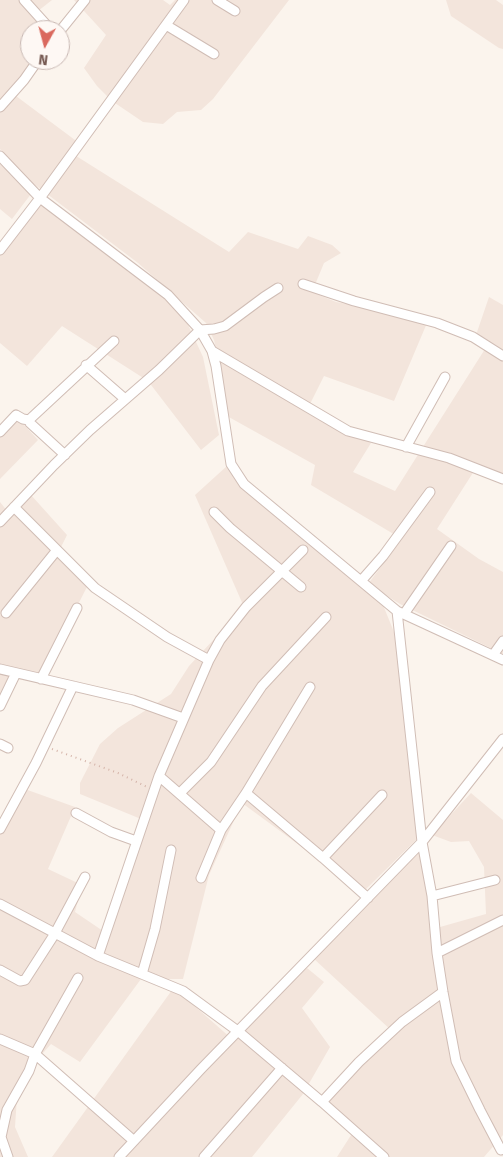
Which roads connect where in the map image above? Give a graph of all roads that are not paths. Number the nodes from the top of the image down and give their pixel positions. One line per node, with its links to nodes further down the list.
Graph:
1 (24, 0): 6 (street)
2 (85, 0): 7 (street)
3 (184, 0): 8 (street)
4 (217, 0): 5 (street)
5 (235, 11)
6 (43, 20)
7 (69, 20)
8 (166, 25): 9 (street); 13 (street)
9 (214, 54)
10 (31, 70): 11 (street)
11 (0, 107)
12 (0, 156): 13 (street)
13 (40, 198): 14 (street); 17 (street)
14 (0, 250)
15 (303, 284): 20 (street)
16 (278, 288): 17 (street)
17 (200, 330): 19 (street); 23 (street)
18 (114, 341): 21 (street)
19 (212, 351): 26 (street); 39 (street)
20 (503, 356)
21 (86, 365): 23 (street); 24 (street)
22 (445, 377): 26 (street)
23 (125, 399): 27 (street)
24 (29, 420): 25 (street); 27 (street)
25 (0, 432)
26 (406, 447): 28 (street)
27 (64, 455): 31 (street)
28 (503, 479)
29 (430, 492): 39 (street)
30 (0, 507): 33 (street)
31 (14, 507): 33 (street); 36 (street)
32 (214, 512): 38 (street)
33 (7, 514): 34 (street)
34 (0, 522)
35 (452, 546): 42 (street)
36 (56, 550): 43 (street); 47 (street)
37 (303, 550): 38 (street)
38 (282, 571): 40 (street); 47 (street)
39 (361, 581): 42 (street)
40 (301, 587)
41 (77, 608): 51 (street)
42 (401, 612): 46 (street); 65 (street)
43 (6, 614)
44 (326, 617): 58 (street)
45 (503, 640): 46 (street)
46 (492, 655): 48 (street)
47 (209, 660): 55 (street)
48 (503, 660)
49 (0, 669): 50 (street)
50 (16, 673): 51 (street); 54 (street)
51 (41, 679): 52 (street)
52 (73, 686): 55 (street); 62 (street)
53 (310, 687): 59 (street)
54 (0, 706)
55 (183, 718): 57 (street)
56 (502, 742): 65 (street)
57 (159, 776): 58 (street); 64 (street)
58 (180, 793): 63 (street)
59 (246, 793): 63 (street); 67 (street)
60 (382, 795): 67 (street)
61 (76, 812): 64 (street)
62 (0, 829)
63 (221, 830): 69 (street)
64 (136, 841): 77 (street)
65 (422, 842): 71 (street); 72 (street)
66 (172, 850): 79 (street)
67 (324, 858): 72 (street)
68 (85, 877): 75 (street)
69 (201, 878)
70 (495, 880): 71 (street)
71 (432, 896): 76 (street)
72 (368, 898): 82 (street)
73 (0, 904): 75 (street)
74 (503, 920): 76 (street)
75 (54, 935): 77 (street); 78 (street)
76 (437, 953): 81 (street)
77 (98, 956): 79 (street)
78 (0, 970)
79 (142, 974): 82 (street)
80 (78, 978): 84 (street)
81 (443, 992): 86 (street); 88 (street)
82 (239, 1032): 85 (street); 87 (street)
83 (0, 1039): 84 (street)
84 (35, 1054): 87 (street); 89 (street)
85 (282, 1068): 86 (street); 91 (street)
86 (322, 1102): 92 (street)
87 (134, 1141): 90 (street)
88 (500, 1151)
89 (8, 1157)
90 (119, 1157)
91 (204, 1157)
92 (384, 1157)

